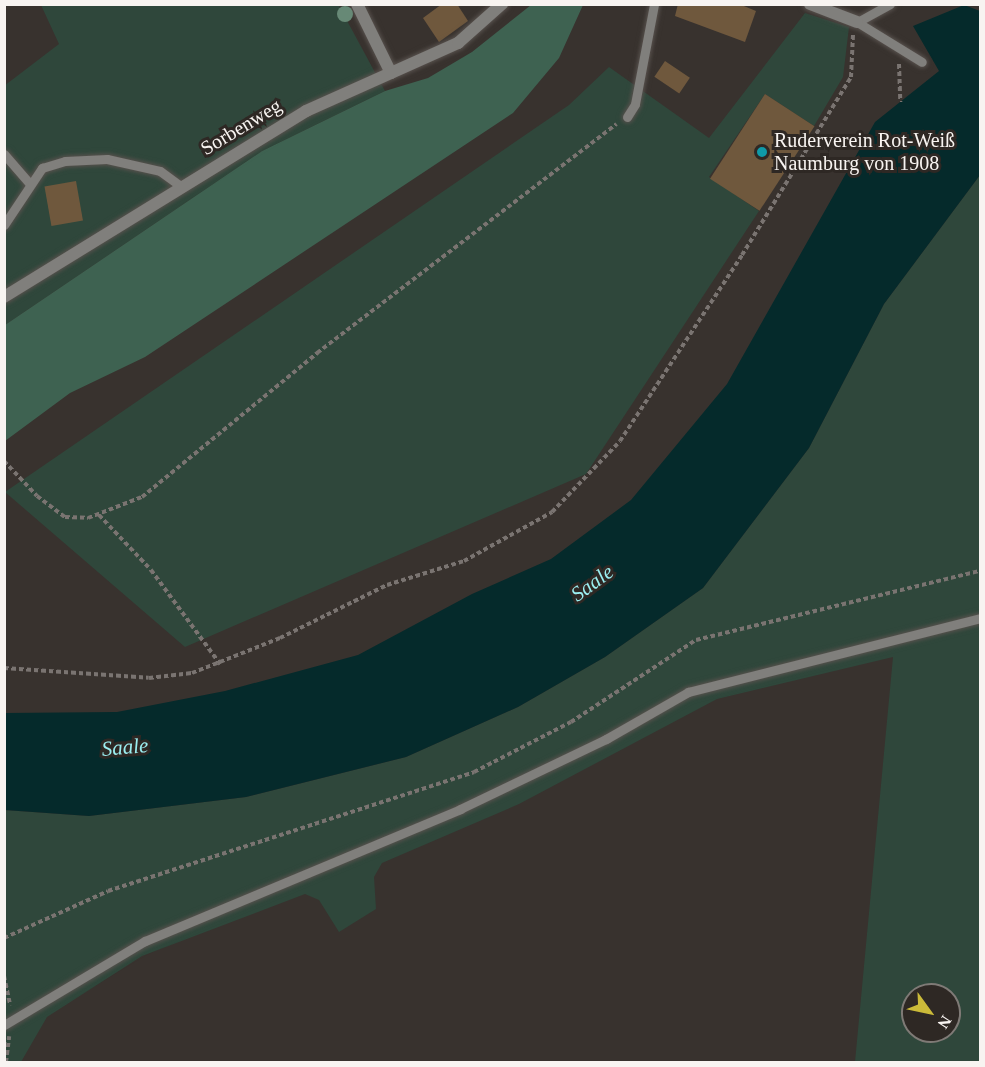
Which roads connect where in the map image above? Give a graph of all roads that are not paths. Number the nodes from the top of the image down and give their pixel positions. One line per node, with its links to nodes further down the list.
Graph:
1 (357, 4): 8 (street)
2 (502, 4): 8 (street, Sorbenweg)
3 (654, 4): 9 (lane)
4 (810, 4): 6 (street)
5 (890, 4): 6 (lane)
6 (857, 22): 7 (lane)
7 (922, 62)
8 (391, 73): 12 (street, Sorbenweg)
9 (627, 117)
10 (4, 154): 11 (lane)
11 (30, 184): 12 (lane); 13 (lane)
12 (181, 186): 14 (street, Sorbenweg)
13 (4, 225)
14 (4, 297)
15 (981, 618): 16 (lane)
16 (4, 1025)

